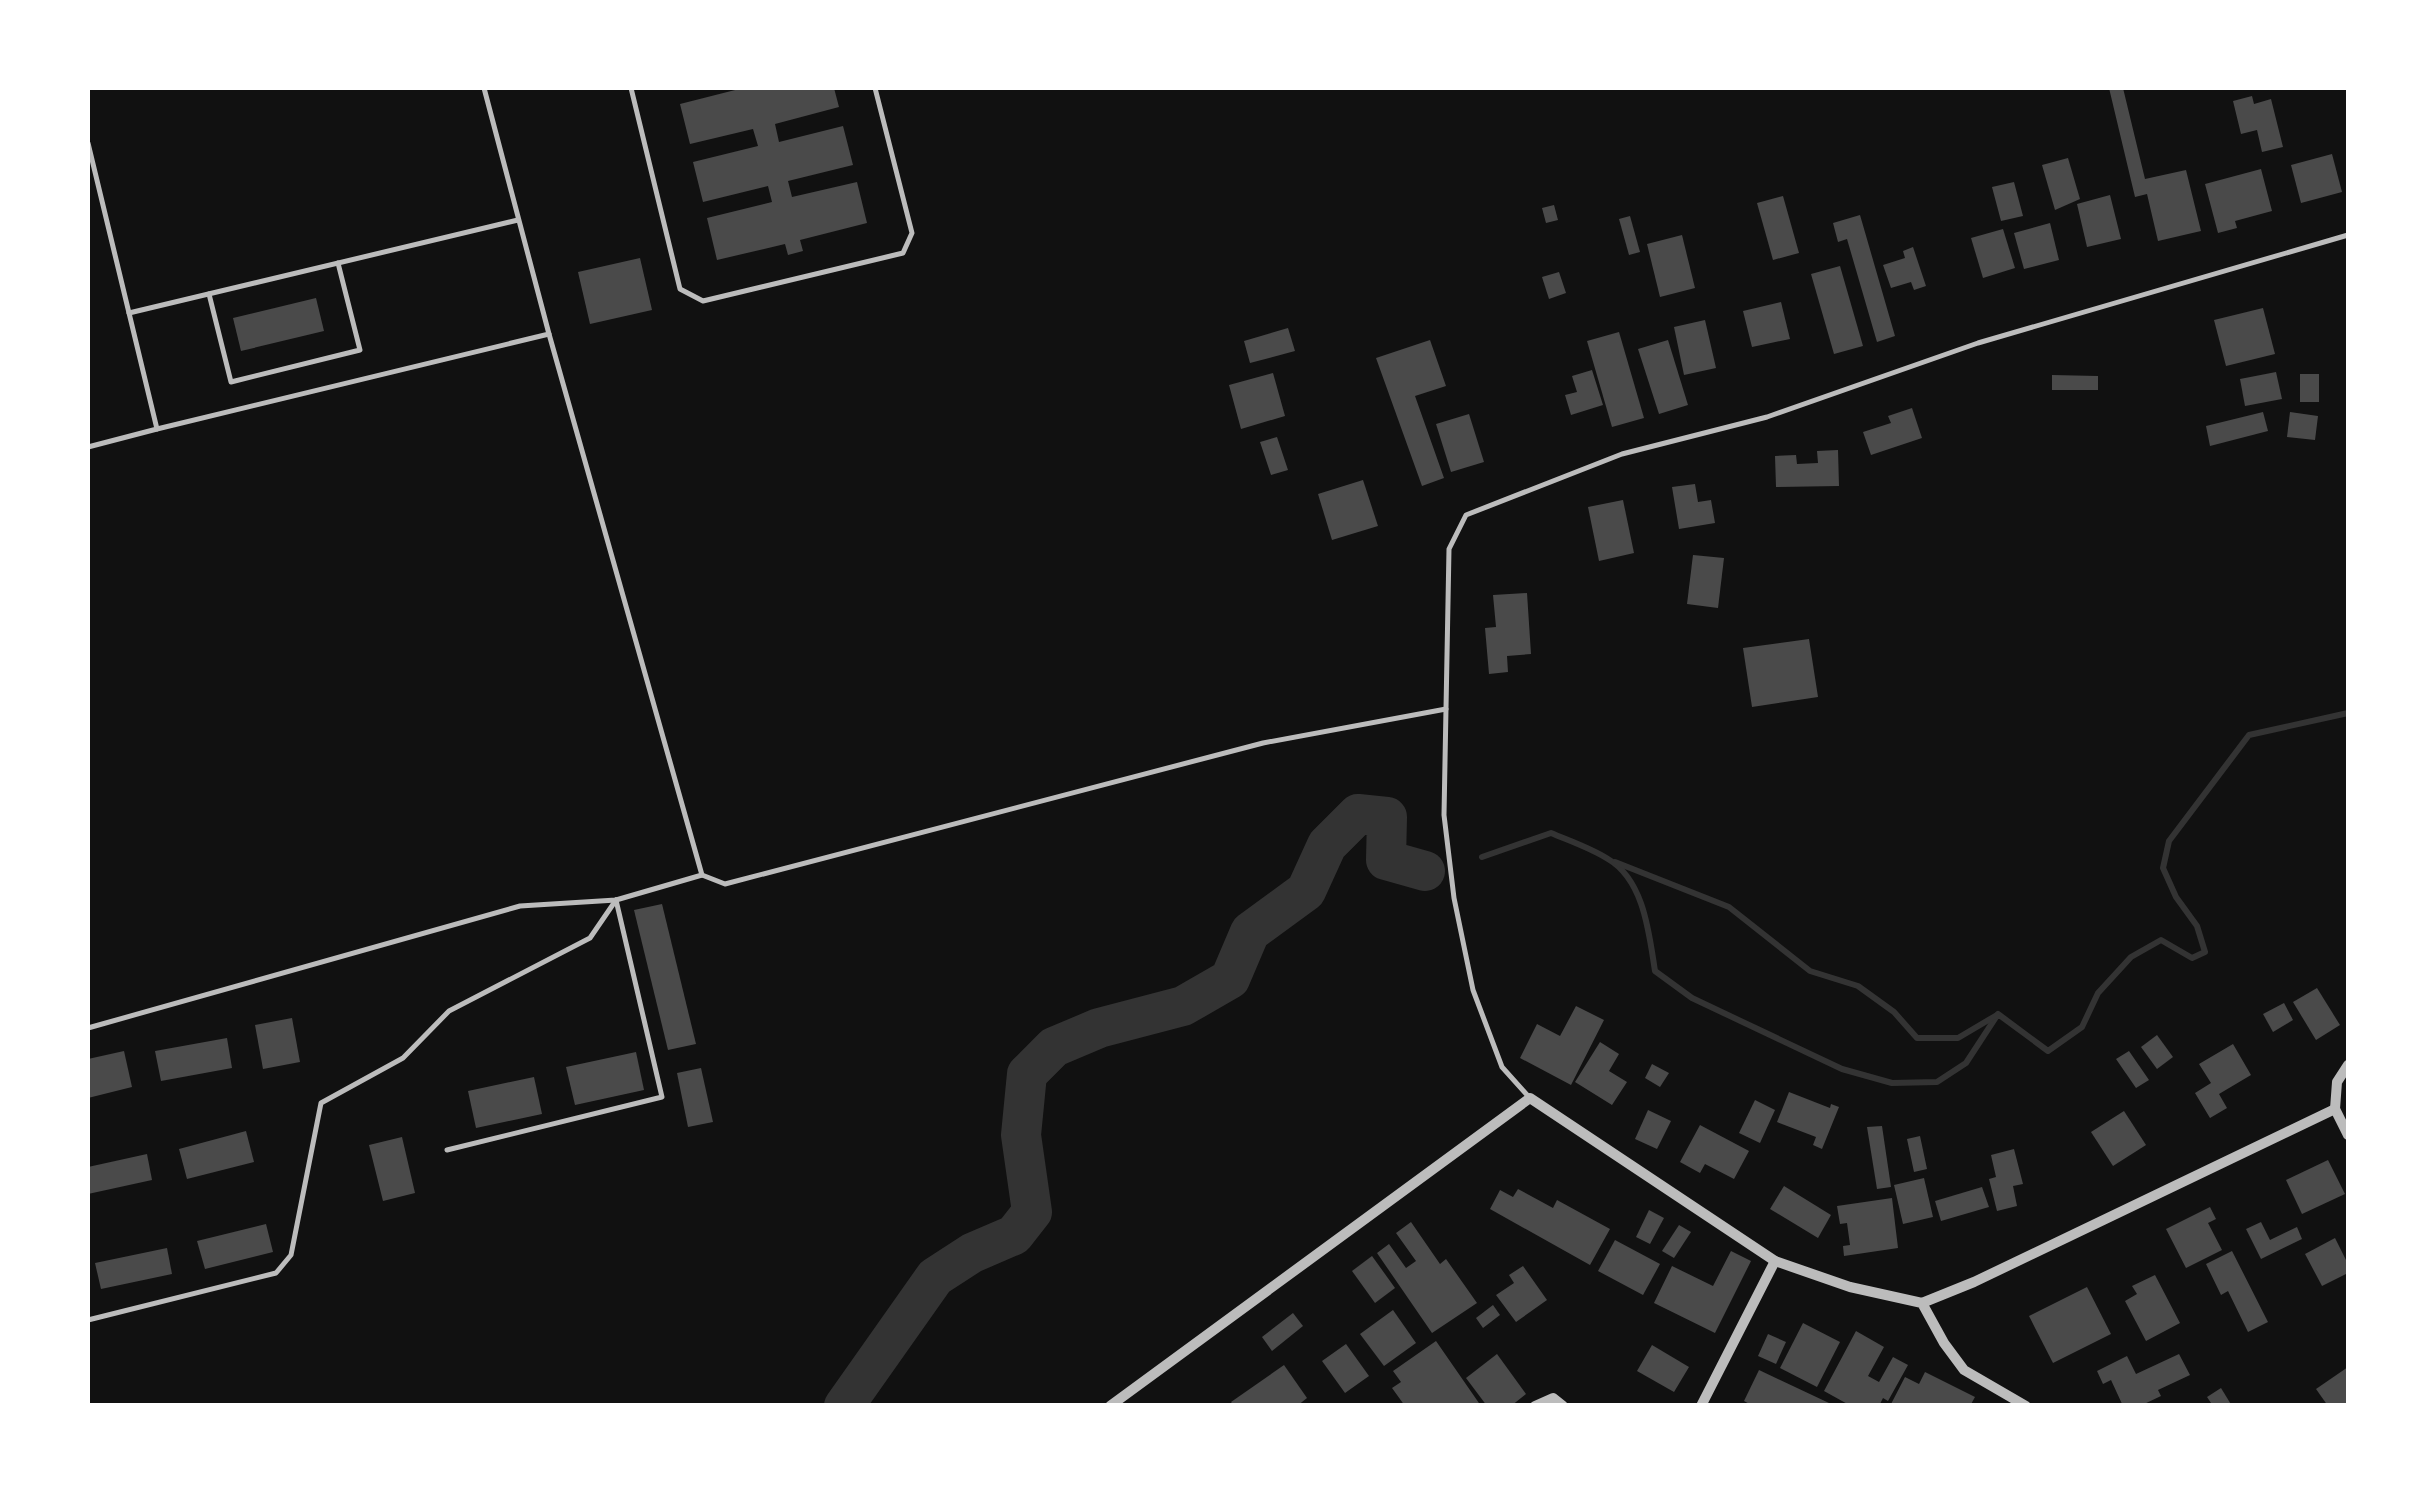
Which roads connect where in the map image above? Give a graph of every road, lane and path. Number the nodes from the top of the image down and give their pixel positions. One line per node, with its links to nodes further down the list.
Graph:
1 (484, 88): 5 (lane)
2 (631, 88): 3 (lane)
3 (875, 88)
4 (88, 142): 9 (lane)
5 (518, 220): 7 (lane); 10 (lane)
6 (2348, 235): 13 (lane)
7 (338, 263): 8 (lane); 8 (lane)
8 (209, 294): 9 (lane)
9 (129, 313): 11 (lane)
10 (549, 334): 11 (lane); 14 (lane)
11 (157, 429): 12 (lane)
12 (88, 447)
13 (1446, 709): 14 (lane); 18 (lane)
14 (702, 875): 15 (lane)
15 (616, 900): 16 (lane); 21 (lane); 24 (lane)
16 (88, 1028)
17 (2348, 1066): 19 (street)
18 (1530, 1098): 22 (street); 25 (street)
19 (2335, 1109): 20 (street); 23 (street)
20 (2348, 1135)
21 (448, 1150)
22 (1775, 1261): 23 (street); 28 (street)
23 (1922, 1303): 29 (street)
24 (88, 1320)
25 (1110, 1406)
26 (1536, 1406): 27 (street)
27 (1563, 1406)
28 (1701, 1406)
29 (2026, 1406)

